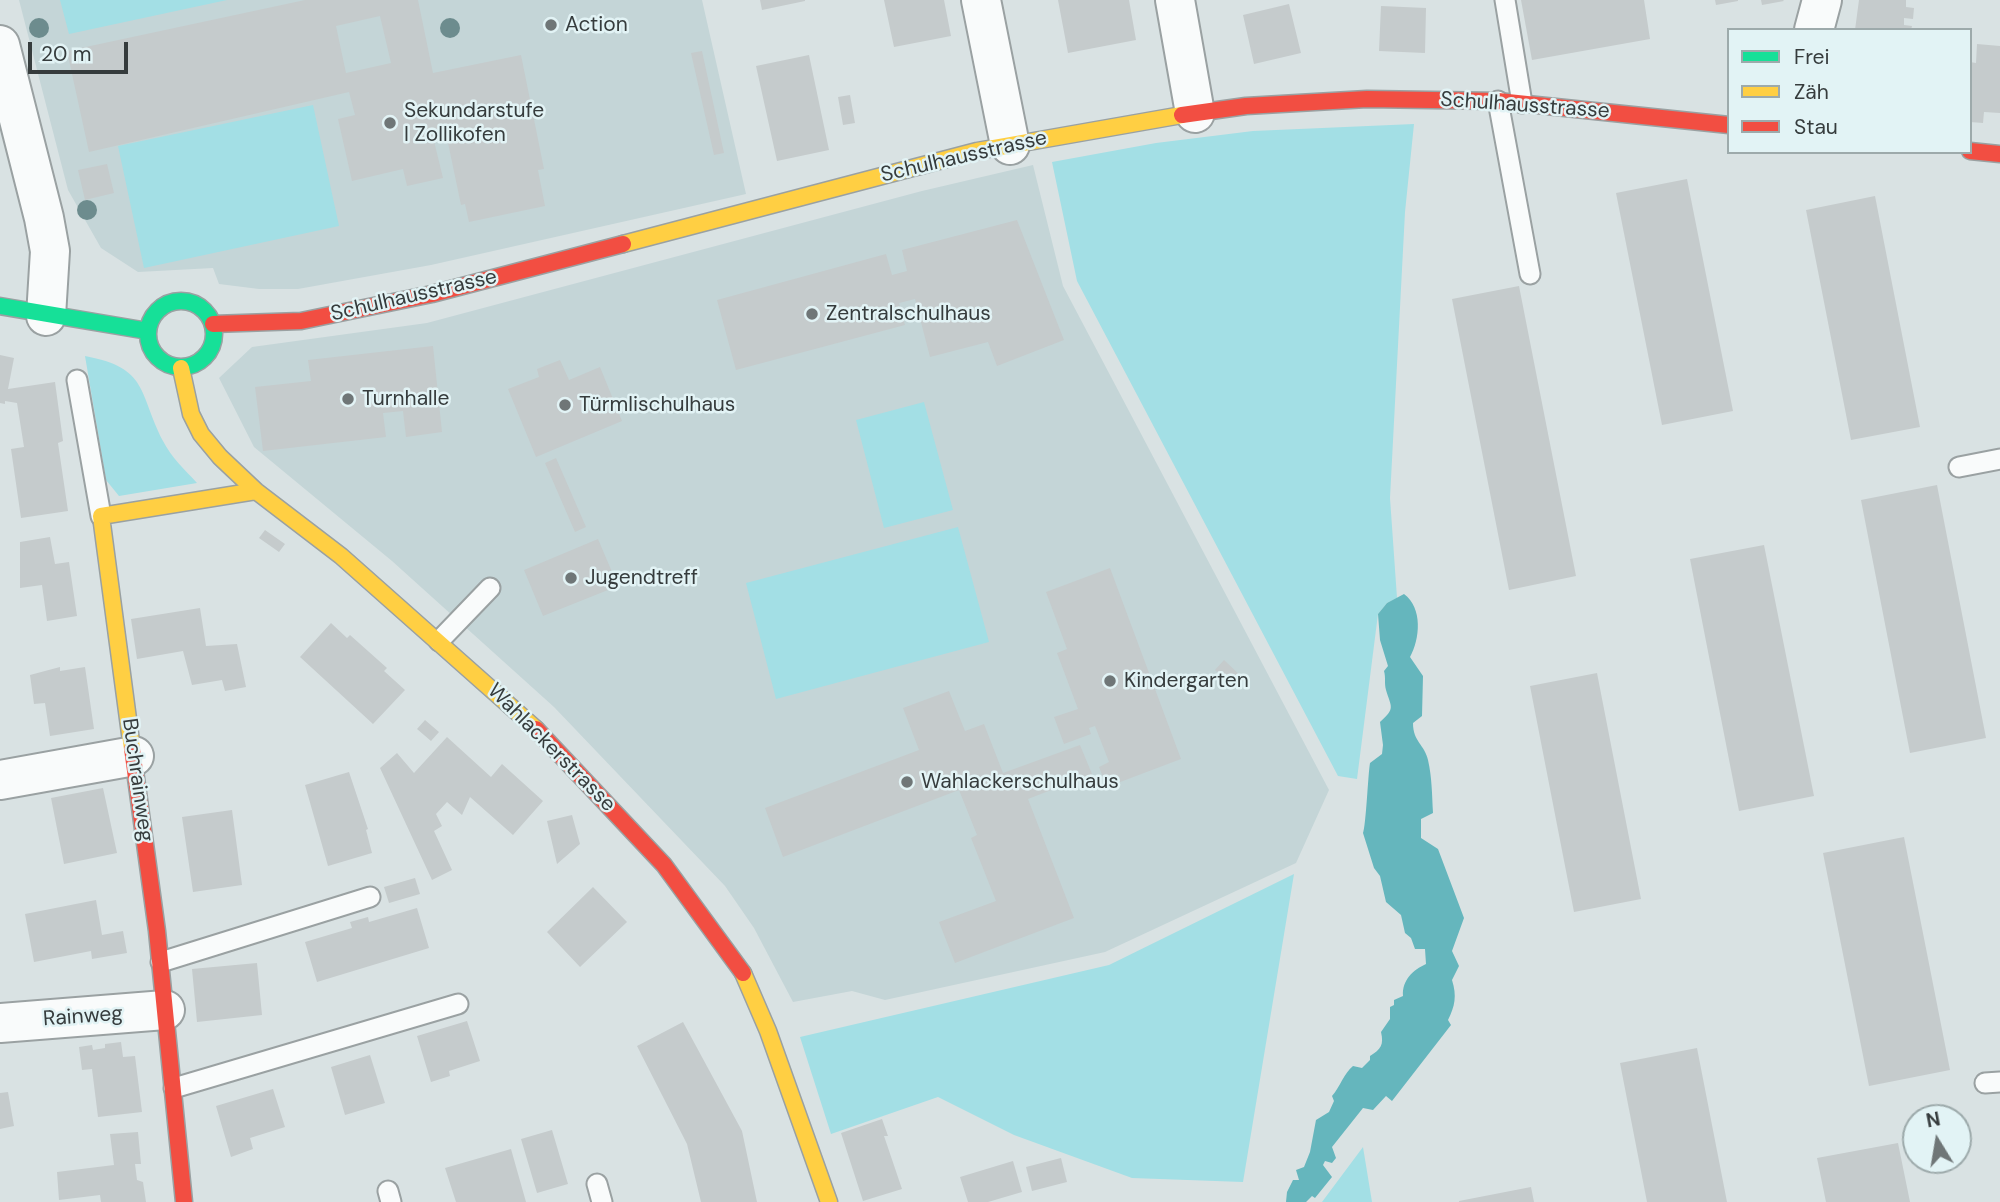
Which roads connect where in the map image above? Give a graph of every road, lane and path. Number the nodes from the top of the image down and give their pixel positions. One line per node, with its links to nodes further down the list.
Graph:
1 (981, 0): 11 (street)
2 (1175, 0): 9 (street)
3 (1505, 0): 8 (lane)
4 (1822, 0): 5 (street)
5 (1815, 28)
6 (0, 45): 16 (street)
7 (1498, 101): 8 (street, Schulhausstrasse); 9 (street, Schulhausstrasse); 14 (lane)
8 (1522, 103): 10 (street, Schulhausstrasse)
9 (1195, 113): 11 (street, Schulhausstrasse)
10 (1727, 125)
11 (1010, 145): 17 (street, Schulhausstrasse)
12 (1972, 151): 13 (street)
13 (2000, 154)
14 (1530, 274)
15 (0, 306): 16 (street)
16 (46, 316): 18 (street)
17 (213, 324): 18 (street); 19 (street)
18 (148, 331): 19 (street)
19 (181, 368): 23 (street, Wahlackerstrasse)
20 (77, 380): 24 (lane)
21 (2000, 459): 22 (lane)
22 (1959, 467)
23 (256, 491): 24 (street); 26 (street, Wahlackerstrasse)
24 (101, 516): 27 (street, Buchrainweg)
25 (490, 588): 26 (lane)
26 (439, 641): 36 (street, Wahlackerstrasse)
27 (134, 756): 28 (street); 30 (street, Buchrainweg)
28 (0, 780)
29 (370, 897): 30 (lane)
30 (161, 962): 32 (street, Buchrainweg)
31 (458, 1004): 34 (lane)
32 (165, 1010): 33 (street, Rainweg); 34 (street, Buchrainweg)
33 (0, 1023)
34 (174, 1088): 35 (street, Buchrainweg)
35 (184, 1202)
36 (829, 1202)

